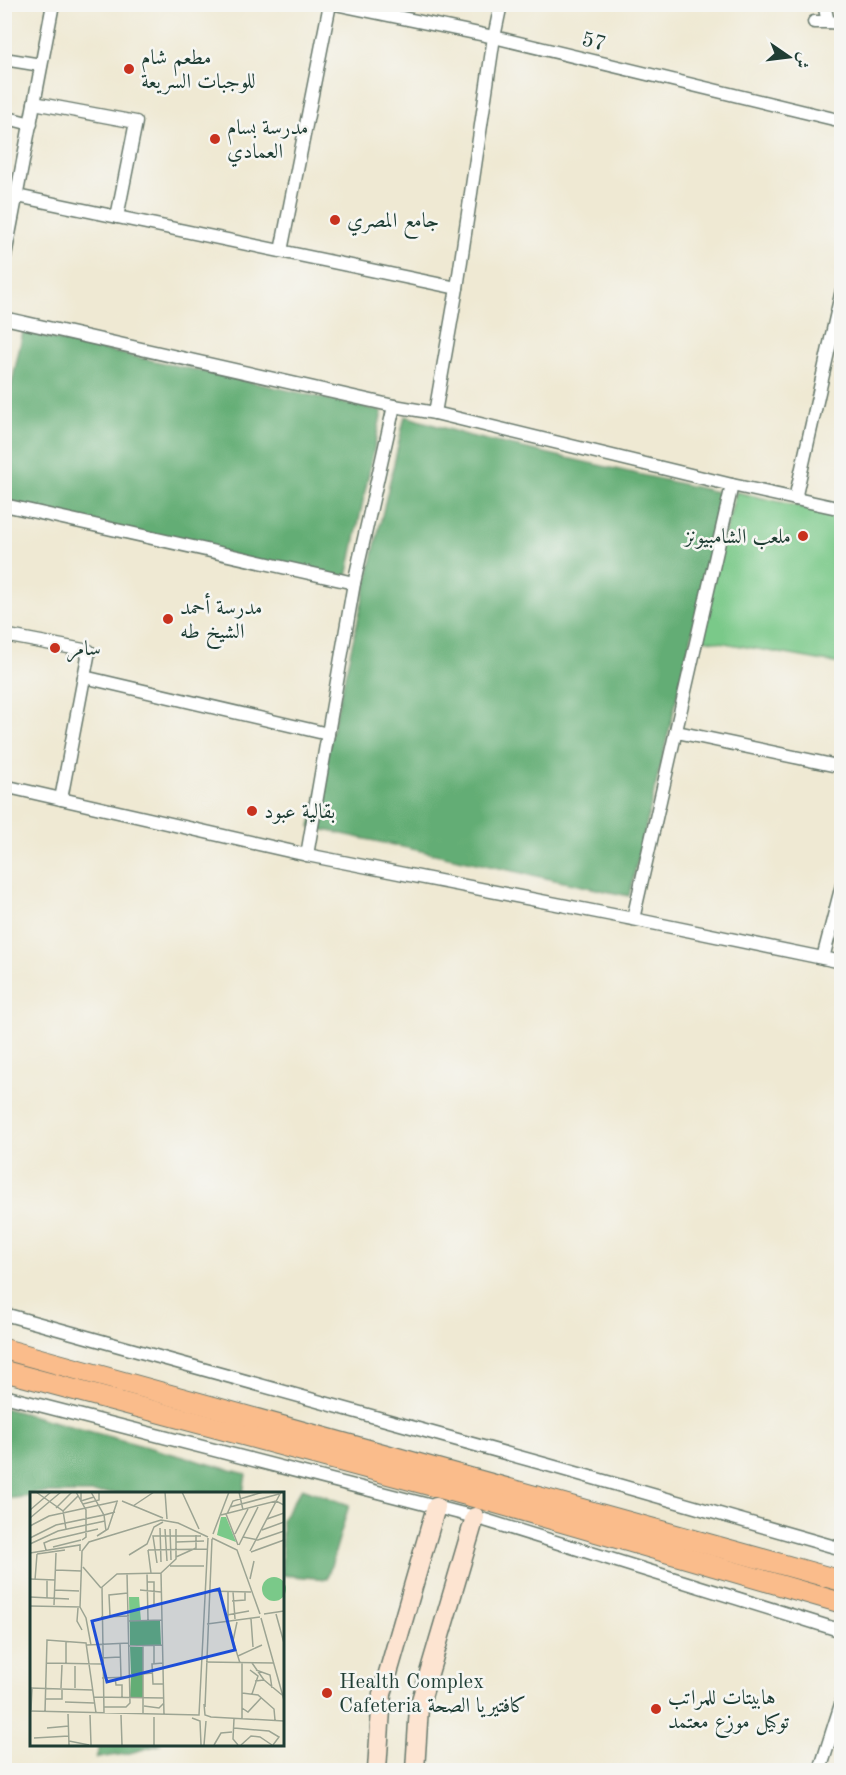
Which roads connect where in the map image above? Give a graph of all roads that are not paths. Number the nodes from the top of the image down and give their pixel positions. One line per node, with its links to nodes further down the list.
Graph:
1 (53, 4): 11 (street)
2 (330, 4): 18 (street)
3 (335, 4): 9 (street, 57)
4 (501, 4): 9 (street)
5 (824, 4): 7 (street)
6 (814, 22): 7 (street)
7 (828, 22): 8 (street)
8 (842, 23)
9 (494, 37): 14 (street, 57); 20 (street)
10 (4, 59): 11 (street)
11 (41, 65): 12 (street)
12 (34, 104): 15 (street); 17 (street)
13 (4, 117): 15 (street)
14 (842, 121)
15 (31, 124): 16 (street)
16 (17, 196): 17 (street); 19 (street)
17 (117, 217): 18 (street)
18 (281, 251): 20 (street)
19 (4, 261)
20 (457, 288): 24 (street)
21 (842, 290): 26 (street)
22 (4, 318): 23 (street)
23 (394, 406): 24 (street); 29 (street)
24 (435, 413): 25 (street)
25 (732, 485): 26 (street); 32 (street)
26 (795, 499): 28 (street)
27 (4, 505): 29 (street)
28 (842, 509)
29 (354, 584): 33 (street)
30 (4, 634): 31 (street)
31 (84, 677): 33 (street); 36 (street)
32 (676, 732): 34 (street); 39 (street)
33 (328, 734): 37 (street)
34 (842, 767)
35 (4, 786): 36 (street)
36 (61, 799): 37 (street)
37 (307, 855): 39 (street)
38 (842, 885): 40 (street)
39 (633, 919): 40 (street)
40 (823, 958): 41 (street)
41 (842, 962)
42 (4, 1314): 48 (street)
43 (4, 1349): 49 (main road)
44 (4, 1371): 50 (main road)
45 (4, 1396): 46 (street)
46 (436, 1507): 47 (street); 53 (main road)
47 (475, 1517): 51 (street); 54 (main road)
48 (842, 1549)
49 (842, 1581)
50 (842, 1602)
51 (842, 1631)
52 (842, 1701): 55 (street)
53 (377, 1770)
54 (415, 1770)
55 (820, 1770)

